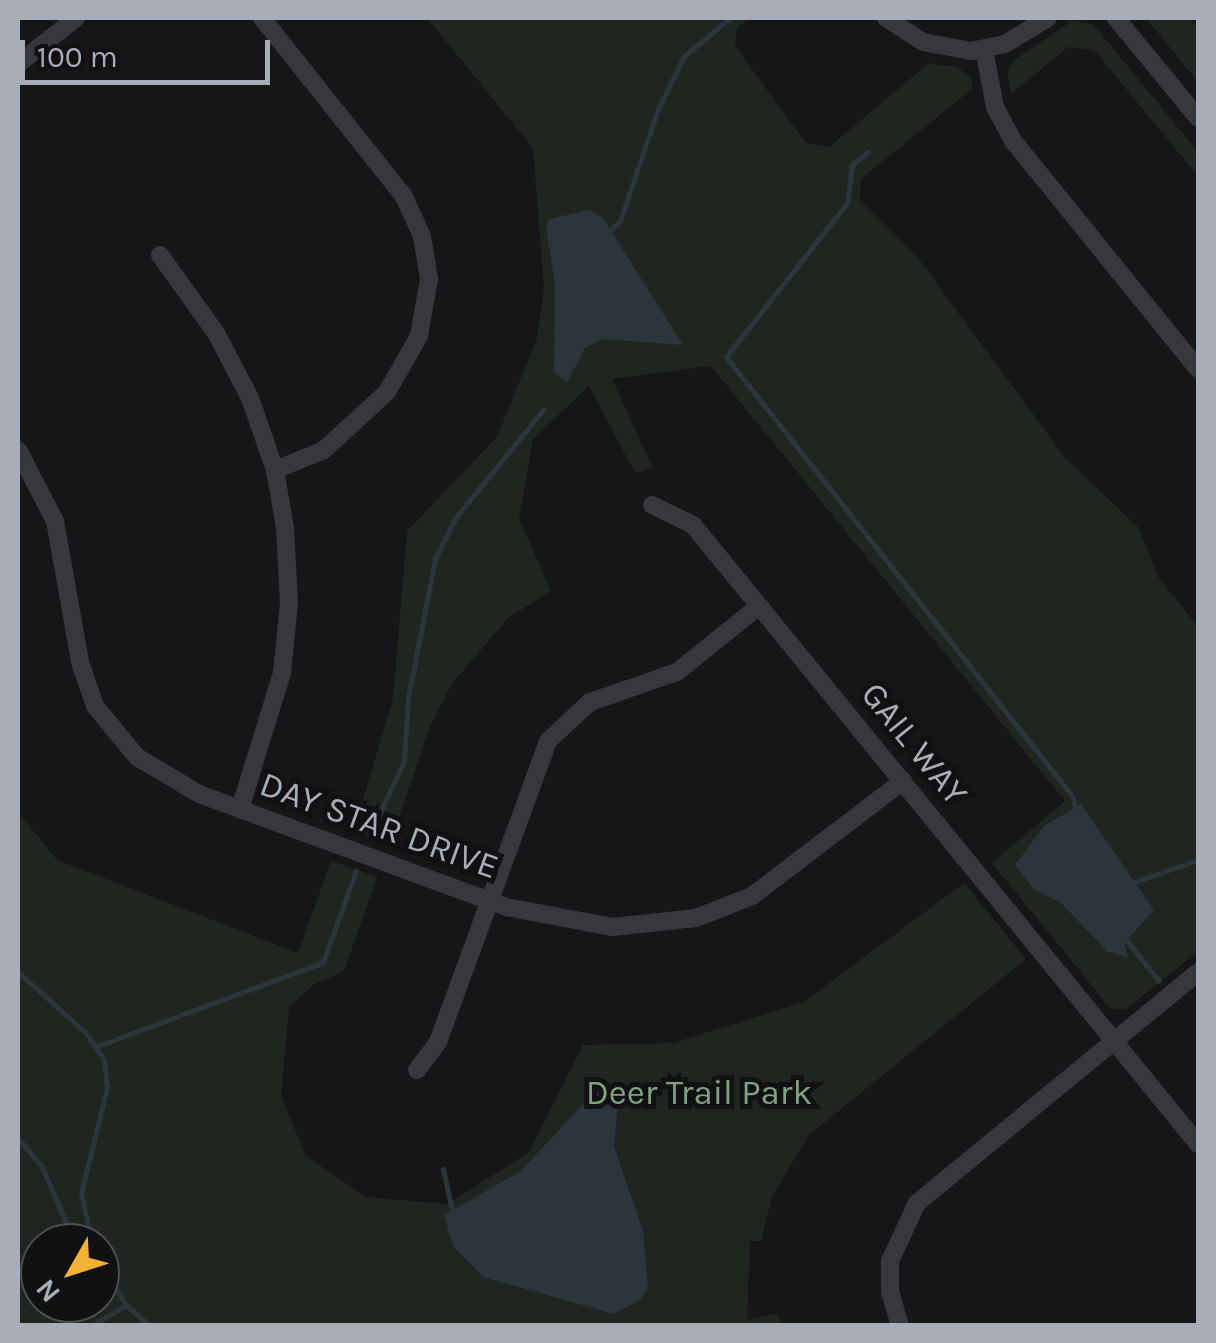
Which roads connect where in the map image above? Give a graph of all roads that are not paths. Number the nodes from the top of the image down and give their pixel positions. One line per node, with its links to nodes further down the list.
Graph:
1 (76, 18): 7 (street)
2 (262, 18): 12 (street)
3 (886, 18): 6 (street)
4 (1048, 18): 6 (street)
5 (1116, 18): 8 (street)
6 (984, 49): 10 (street)
7 (18, 64)
8 (1198, 118)
9 (160, 255): 12 (street)
10 (1198, 369)
11 (18, 450): 16 (street, DAY STAR DRIVE)
12 (275, 470): 16 (street)
13 (652, 505): 14 (street, GAIL WAY)
14 (759, 606): 15 (street, GAIL WAY); 17 (street)
15 (903, 781): 17 (street, DAY STAR DRIVE); 19 (street, GAIL WAY)
16 (240, 809): 17 (street, DAY STAR DRIVE)
17 (489, 901): 20 (street)
18 (1198, 972): 19 (street)
19 (1115, 1041): 21 (street, GAIL WAY); 22 (street)
20 (417, 1070)
21 (1198, 1144)
22 (900, 1326)

